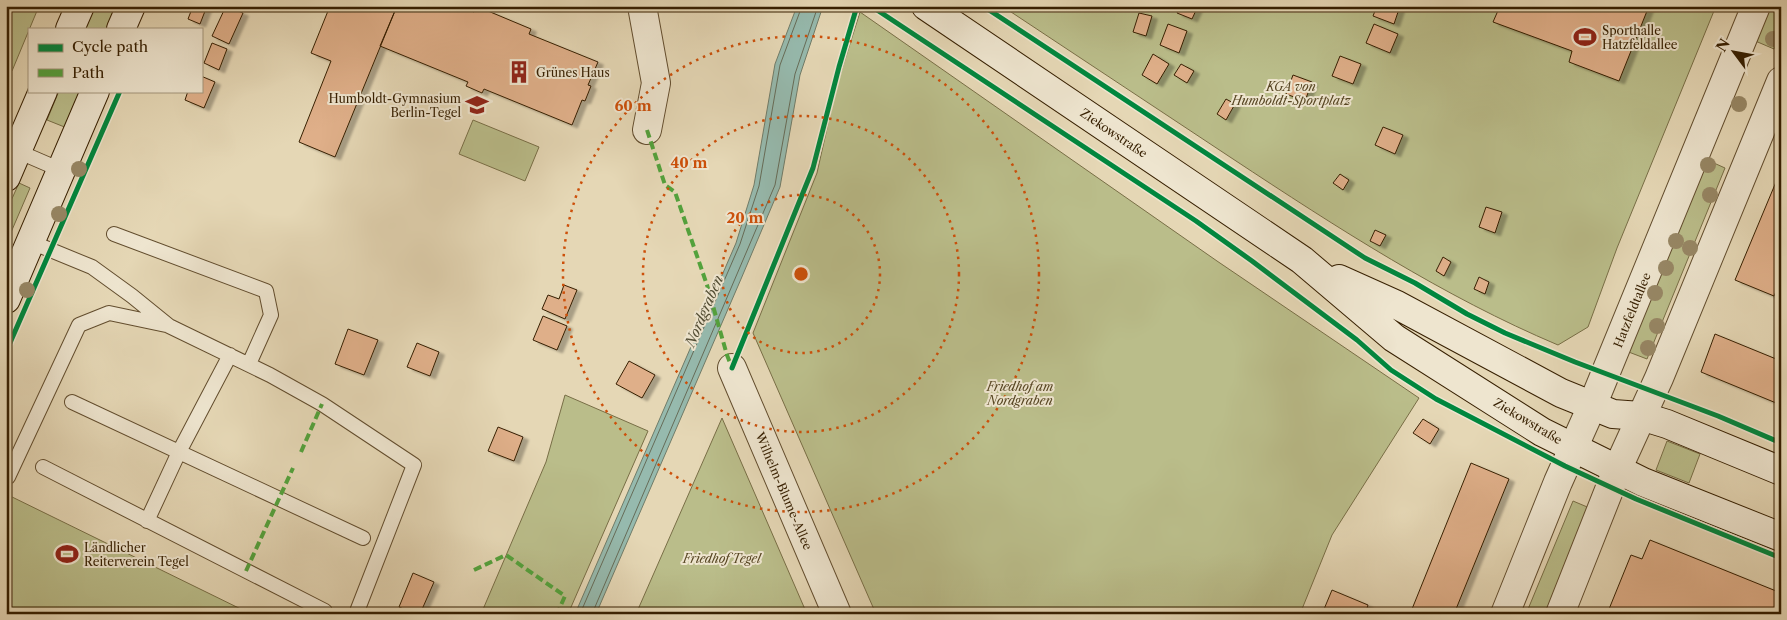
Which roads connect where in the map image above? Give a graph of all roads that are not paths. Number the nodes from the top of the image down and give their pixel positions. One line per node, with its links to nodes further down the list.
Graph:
1 (80, 6): 6 (street)
2 (131, 6): 7 (street)
3 (642, 6): 11 (street)
4 (926, 6): 17 (street, Ziekowstraße)
5 (1756, 6): 24 (street, Hatzfeldtallee)
6 (70, 28)
7 (121, 28)
8 (1781, 81): 25 (street)
9 (43, 92): 12 (street)
10 (95, 92): 13 (street)
11 (648, 130)
12 (17, 151): 13 (lane); 14 (street)
13 (61, 170): 16 (street)
14 (6, 176)
15 (114, 234): 21 (lane)
16 (31, 242): 18 (street); 19 (lane)
17 (1302, 260): 24 (street, Ziekowstraße); 26 (street, Ziekowstraße)
18 (6, 299)
19 (169, 326): 20 (lane); 31 (lane)
20 (230, 355): 21 (lane); 27 (lane)
21 (249, 364): 36 (lane)
22 (732, 368): 37 (street, Wilhelm-Blume-Allee)
23 (72, 402): 27 (lane)
24 (1592, 406): 25 (street, Ziekowstraße); 26 (street, Hatzfeldtallee)
25 (1641, 416): 29 (street); 30 (street, Ziekowstraße)
26 (1574, 448): 29 (street, Ziekowstraße); 38 (street, Hatzfeldtallee)
27 (180, 452): 32 (lane); 34 (lane)
28 (42, 467): 32 (lane)
29 (1617, 470): 33 (street, Ziekowstraße); 39 (street)
30 (1781, 472)
31 (8, 477)
32 (147, 521): 35 (lane)
33 (1781, 537)
34 (363, 538)
35 (326, 611)
36 (356, 614)
37 (837, 614)
38 (1505, 614)
39 (1560, 614)

